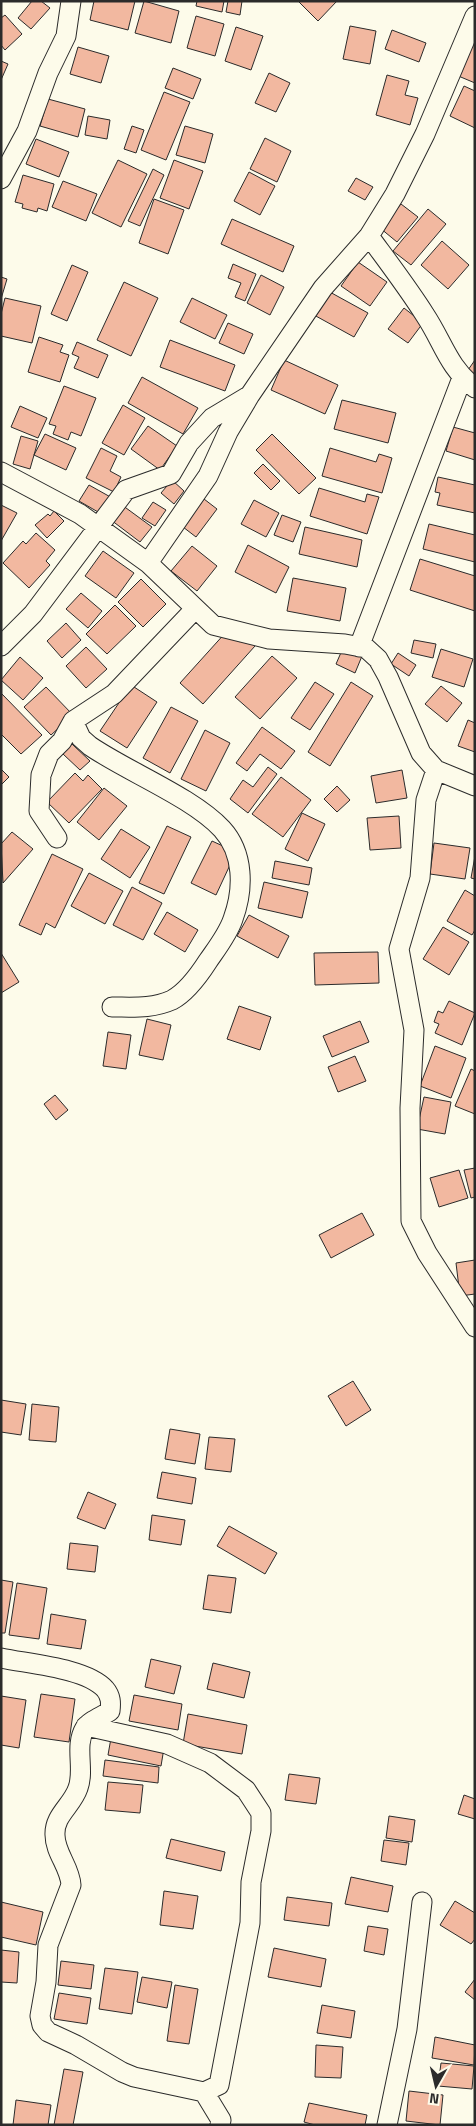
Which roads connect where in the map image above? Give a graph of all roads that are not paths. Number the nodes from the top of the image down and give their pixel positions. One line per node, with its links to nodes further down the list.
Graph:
1 (71, 1): 3 (street)
2 (475, 16): 4 (street)
3 (1, 179)
4 (369, 236): 5 (street); 6 (street)
5 (468, 383): 12 (street)
6 (250, 395): 8 (street); 9 (street)
7 (1, 472): 8 (street)
8 (99, 528): 9 (street); 11 (street)
9 (148, 563): 10 (street)
10 (195, 609): 12 (street); 13 (street)
11 (1, 646)
12 (359, 646): 14 (street)
13 (73, 720): 16 (street); 17 (street)
14 (436, 770): 15 (street); 18 (street)
15 (475, 786)
16 (57, 838)
17 (112, 1007)
18 (475, 1327)
19 (1, 1658): 20 (street)
20 (86, 1726): 22 (street); 22 (street)
21 (422, 1902): 24 (street)
22 (204, 2092): 23 (street)
23 (220, 2125)
24 (387, 2125)

